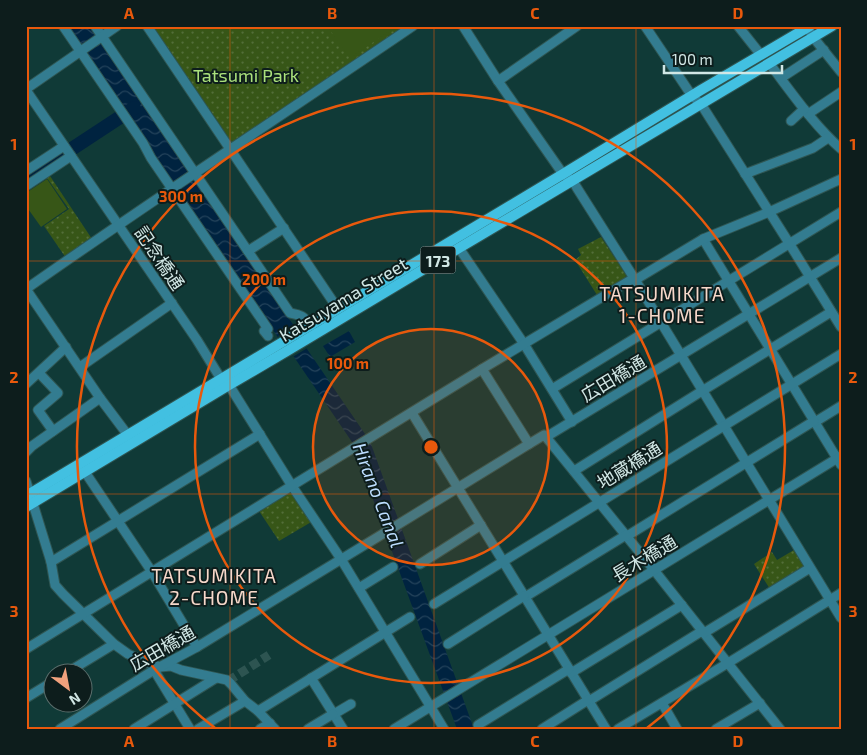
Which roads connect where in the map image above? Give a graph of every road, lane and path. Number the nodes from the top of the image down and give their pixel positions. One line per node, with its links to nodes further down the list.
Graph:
1 (63, 26): 15 (street)
2 (94, 26): 12 (street)
3 (117, 26): 12 (street)
4 (147, 26): 29 (street)
5 (413, 26): 29 (street)
6 (463, 26): 20 (street)
7 (577, 26): 20 (street)
8 (645, 26): 23 (street)
9 (738, 26): 16 (street)
10 (832, 26): 13 (main road, Katsuyama Street / 173)
11 (808, 27): 13 (street); 16 (main road, Katsuyama Street / 173)
12 (102, 37): 15 (street); 32 (street)
13 (814, 37): 14 (street); 17 (main road, Katsuyama Street / 173)
14 (824, 50): 18 (street); 19 (street)
15 (80, 51): 21 (street); 38 (street)
16 (761, 55): 23 (main road, Katsuyama Street / 173)
17 (769, 63): 19 (street); 24 (main road, Katsuyama Street / 173)
18 (841, 72)
19 (781, 78): 25 (street)
20 (498, 81): 33 (street)
21 (26, 89): 30 (street, 記念橋通)
22 (841, 92): 25 (street)
23 (692, 96): 24 (street); 33 (main road, Katsuyama Street / 173)
24 (701, 104): 34 (street); 36 (main road, Katsuyama Street / 173)
25 (806, 111): 26 (street); 27 (street)
26 (791, 121)
27 (828, 138): 28 (street); 34 (street)
28 (841, 149)
29 (231, 150): 32 (street); 42 (street)
30 (67, 151): 31 (street); 37 (street); 41 (street, 記念橋通)
31 (26, 171)
32 (194, 174): 38 (street); 46 (street)
33 (563, 174): 36 (street); 53 (main road, Katsuyama Street / 173)
34 (745, 174): 39 (street)
35 (841, 179): 39 (street)
36 (573, 181): 45 (main road, Katsuyama Street / 173); 49 (street)
37 (26, 186)
38 (173, 188): 41 (street); 59 (street)
39 (769, 212): 43 (street); 44 (street)
40 (841, 212): 44 (street)
41 (118, 224): 51 (street); 52 (street, 記念橋通)
42 (284, 228): 46 (street); 53 (street)
43 (702, 239): 49 (street); 50 (street)
44 (789, 243): 48 (street); 50 (street)
45 (459, 248): 60 (main road, Katsuyama Street / 173); 61 (street)
46 (248, 251): 57 (street)
47 (841, 258): 48 (street, 広田橋通)
48 (810, 277): 54 (street); 55 (street, 広田橋通)
49 (634, 279): 56 (street); 61 (street)
50 (728, 281): 55 (street); 56 (street)
51 (26, 289): 62 (street)
52 (172, 303): 66 (street); 69 (street, 記念橋通)
53 (338, 309): 57 (main road, Katsuyama Street / 173)
54 (831, 312): 58 (street); 63 (street)
55 (748, 314): 63 (street); 65 (street, 広田橋通)
56 (660, 322): 65 (street); 72 (street)
57 (311, 326): 60 (main road, Katsuyama Street / 173)
58 (841, 327)
59 (268, 336)
60 (302, 336): 69 (main road, Katsuyama Street / 173)
61 (524, 344): 67 (street); 72 (street)
62 (66, 347): 66 (street); 68 (street)
63 (770, 349): 71 (street); 73 (street)
64 (841, 354): 71 (street, 地蔵橋通)
65 (680, 356): 73 (street); 77 (street, 広田橋通)
66 (80, 367): 74 (street)
67 (482, 369): 76 (street); 84 (street)
68 (39, 373): 70 (street); 80 (street)
69 (225, 382): 81 (main road, Katsuyama Street / 173); 82 (street, 記念橋通); 89 (main road, Katsuyama Street / 173)
70 (26, 384)
71 (792, 384): 78 (street); 79 (street, 地蔵橋通)
72 (552, 389): 77 (street)
73 (702, 391): 79 (street); 88 (street)
74 (100, 398): 80 (street); 81 (street)
75 (841, 406): 78 (street)
76 (412, 412): 91 (street); 92 (street)
77 (572, 422): 83 (street, 広田橋通)
78 (815, 422): 86 (street); 87 (street)
79 (723, 426): 87 (street); 95 (street, 地蔵橋通)
80 (53, 431): 85 (street)
81 (127, 434): 93 (main road, Katsuyama Street / 173)
82 (260, 434): 91 (street, 記念橋通); 96 (street)
83 (546, 437): 84 (street, 広田橋通); 88 (street)
84 (529, 444): 92 (street, 広田橋通)
85 (26, 452)
86 (840, 460): 94 (street, 長木橋通)
87 (746, 463): 94 (street); 98 (street)
88 (574, 471): 95 (street)
89 (85, 472): 93 (main road, Katsuyama Street / 173); 96 (street)
90 (26, 481): 93 (street)
91 (292, 486): 99 (street, 記念橋通); 106 (street)
92 (458, 487): 97 (street); 99 (street, 広田橋通)
93 (29, 500): 101 (street)
94 (769, 501): 104 (street); 105 (street, 長木橋通)
95 (600, 503): 98 (street); 100 (street, 地蔵橋通)
96 (118, 521): 101 (street); 106 (street)
97 (481, 525): 100 (street); 102 (street)
98 (626, 535): 105 (street); 109 (street)
99 (341, 559): 107 (street, 記念橋通); 121 (street, 広田橋通)
100 (504, 561): 109 (street); 111 (street, 地蔵橋通)
101 (51, 562): 113 (street)
102 (420, 564)
103 (393, 567): 107 (street)
104 (810, 568): 110 (street); 116 (street)
105 (654, 570): 112 (street); 118 (street, 長木橋通)
106 (152, 572): 113 (street); 121 (street)
107 (359, 588): 117 (street, 記念橋通)
108 (841, 594): 110 (street)
109 (525, 596): 118 (street); 120 (street)
110 (830, 600): 115 (street); 124 (street)
111 (434, 604)
112 (682, 605): 116 (street); 126 (street)
113 (84, 614): 119 (street); 122 (street)
114 (410, 617): 117 (street)
115 (841, 618)
116 (703, 632): 124 (street); 132 (street)
117 (385, 633): 128 (street); 137 (street, 記念橋通)
118 (548, 635): 126 (street); 137 (street, 長木橋通)
119 (114, 644): 123 (street); 125 (street)
120 (448, 644)
121 (197, 647): 125 (street, 広田橋通)
122 (26, 649)
123 (84, 662)
124 (728, 663): 133 (street); 134 (street)
125 (157, 669): 127 (street); 135 (street); 142 (street, 広田橋通)
126 (570, 671): 132 (street); 140 (street)
127 (216, 678): 131 (street); 135 (street)
128 (311, 678): 138 (street); 139 (street)
129 (42, 688): 130 (street)
130 (26, 698)
131 (245, 701): 138 (street); 145 (street)
132 (589, 701): 151 (street); 152 (street)
133 (662, 703): 153 (street); 154 (street)
134 (760, 703): 155 (street); 156 (street)
135 (175, 704): 143 (street); 144 (street)
136 (351, 704): 139 (street)
137 (430, 706): 149 (street); 150 (street, 記念橋通)
138 (258, 710): 141 (street)
139 (334, 714): 147 (street); 148 (street)
140 (478, 725)
141 (273, 726): 146 (street)
142 (60, 729)
143 (134, 729)
144 (190, 729)
145 (198, 729)
146 (260, 729)
147 (308, 729)
148 (342, 729)
149 (394, 729)
150 (444, 729)
151 (542, 729)
152 (606, 729)
153 (618, 729)
154 (677, 729)
155 (716, 729)
156 (780, 729)

